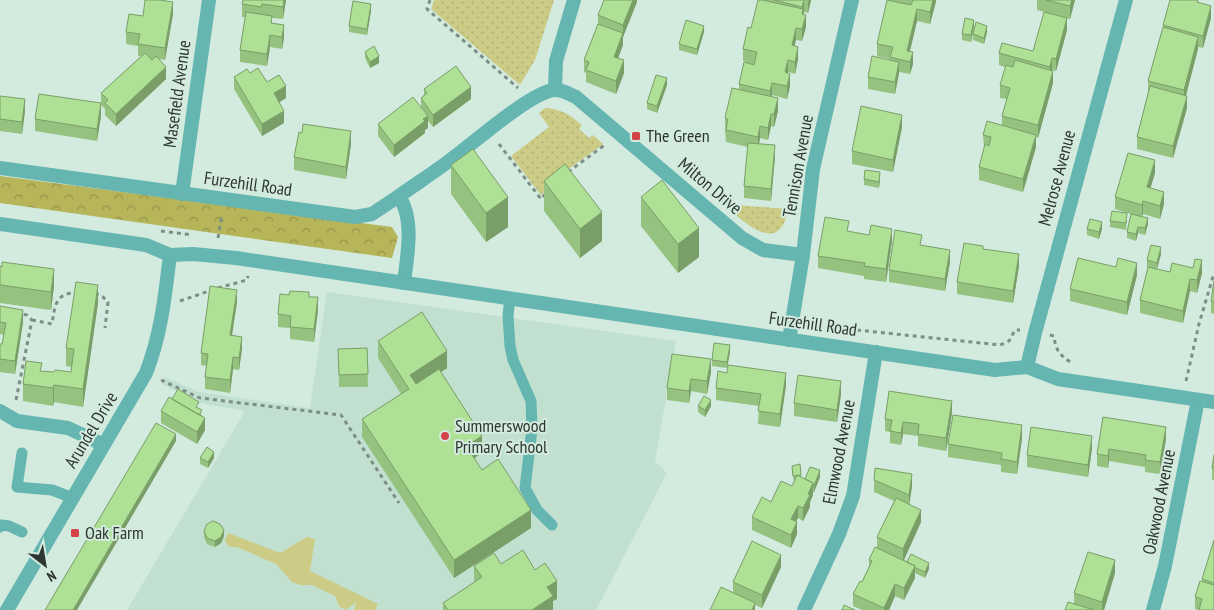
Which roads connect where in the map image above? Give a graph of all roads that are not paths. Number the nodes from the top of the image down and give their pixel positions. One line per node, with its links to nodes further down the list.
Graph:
1 (210, 0): 7 (street, Masefield Avenue)
2 (574, 0): 5 (street)
3 (852, 0): 11 (street, Tennison Avenue)
4 (1126, 0): 16 (street, Melrose Avenue)
5 (556, 90): 8 (street); 11 (street, Milton Drive)
6 (0, 168): 7 (street, Furzehill Road)
7 (182, 194): 8 (street, Furzehill Road)
8 (399, 196): 12 (street)
9 (0, 224): 10 (street, Furzehill Road)
10 (170, 255): 12 (street, Furzehill Road); 20 (street, Arundel Drive)
11 (803, 255): 14 (street, Tennison Avenue)
12 (404, 283): 13 (street, Furzehill Road)
13 (510, 299): 14 (street, Furzehill Road); 23 (lane)
14 (789, 340): 15 (street, Furzehill Road)
15 (876, 352): 16 (street, Furzehill Road); 28 (street, Elmwood Avenue)
16 (1027, 367): 17 (street, Furzehill Road)
17 (1198, 400): 18 (street, Furzehill Road); 29 (street, Oakwood Avenue)
18 (1214, 402)
19 (0, 411): 20 (street)
20 (104, 445): 22 (street, Arundel Drive)
21 (22, 453): 22 (lane)
22 (73, 498): 27 (street, Arundel Drive)
23 (552, 525)
24 (0, 527): 25 (lane)
25 (22, 532)
26 (0, 593): 27 (street)
27 (10, 605)
28 (804, 610)
29 (1153, 610)

